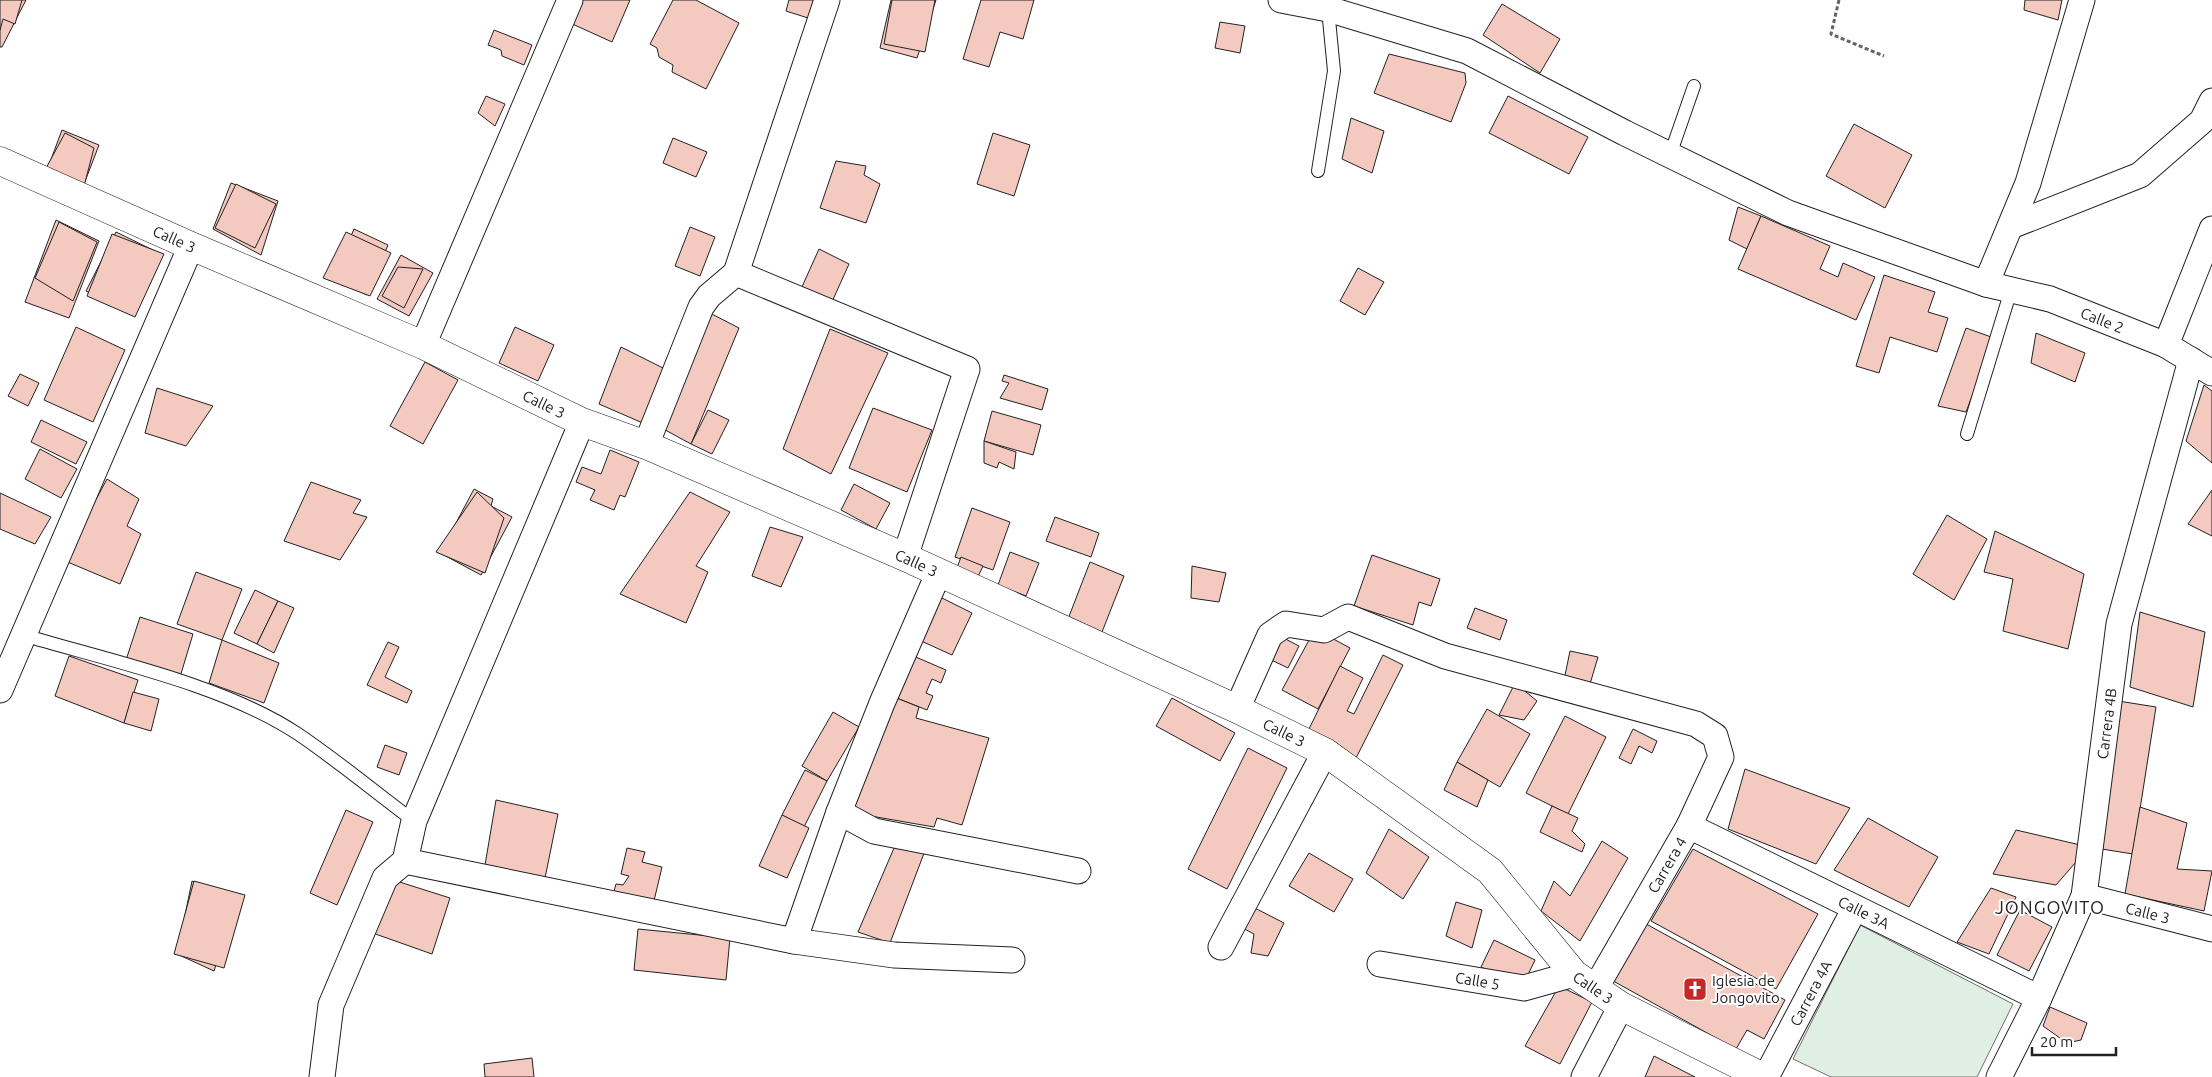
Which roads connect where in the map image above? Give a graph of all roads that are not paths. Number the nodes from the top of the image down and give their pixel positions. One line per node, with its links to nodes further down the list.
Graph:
1 (570, 0): 17 (street)
2 (827, 0): 14 (street)
3 (1281, 0): 5 (street, Calle 2)
4 (2082, 0): 11 (street)
5 (1328, 9): 8 (street, Calle 2); 10 (lane)
6 (1694, 86): 8 (lane)
7 (2212, 101): 11 (street)
8 (1670, 155): 15 (street, Calle 2)
9 (0, 161): 13 (street, Calle 3)
10 (1318, 172)
11 (2011, 226): 15 (street)
12 (2212, 229): 18 (street)
13 (191, 246): 17 (street, Calle 3); 26 (street)
14 (736, 273): 23 (street); 24 (street)
15 (1986, 284): 16 (street, Calle 2)
16 (2011, 290): 18 (street, Calle 2); 22 (lane)
17 (423, 345): 21 (street, Calle 3)
18 (2166, 345): 19 (street, Calle 2)
19 (2191, 360): 20 (street, Calle 2); 35 (street, Carrera 4B)
20 (2212, 373)
21 (582, 422): 23 (street, Calle 3); 31 (street)
22 (1968, 434)
23 (646, 445): 24 (street, Calle 3)
24 (905, 557): 25 (street, Calle 3)
25 (939, 572): 28 (street, Calle 3); 30 (street)
26 (23, 635): 27 (street); 31 (lane)
27 (0, 690)
28 (1237, 709): 29 (street, Calle 3); 32 (street, Carrera 4)
29 (1325, 752): 39 (street); 42 (street, Calle 3)
30 (838, 812): 34 (street); 38 (street)
31 (414, 821): 33 (street)
32 (1689, 826): 36 (street, Calle 3A); 42 (street, Carrera 4)
33 (405, 861): 38 (street); 45 (street)
34 (1078, 871)
35 (2084, 896): 37 (street, Calle 3); 43 (street, Carrera 4B)
36 (1855, 908): 43 (street, Calle 3A); 47 (street, Carrera 4A)
37 (2212, 929)
38 (794, 941): 40 (street)
39 (1221, 947)
40 (1012, 960)
41 (1380, 964): 42 (street, Calle 5)
42 (1584, 982): 44 (street, Calle 3)
43 (2039, 998): 48 (street, Carrera 4B)
44 (1621, 1006): 46 (street); 47 (street, Calle 3)
45 (322, 1077)
46 (1584, 1077)
47 (1764, 1077)
48 (1999, 1077)

